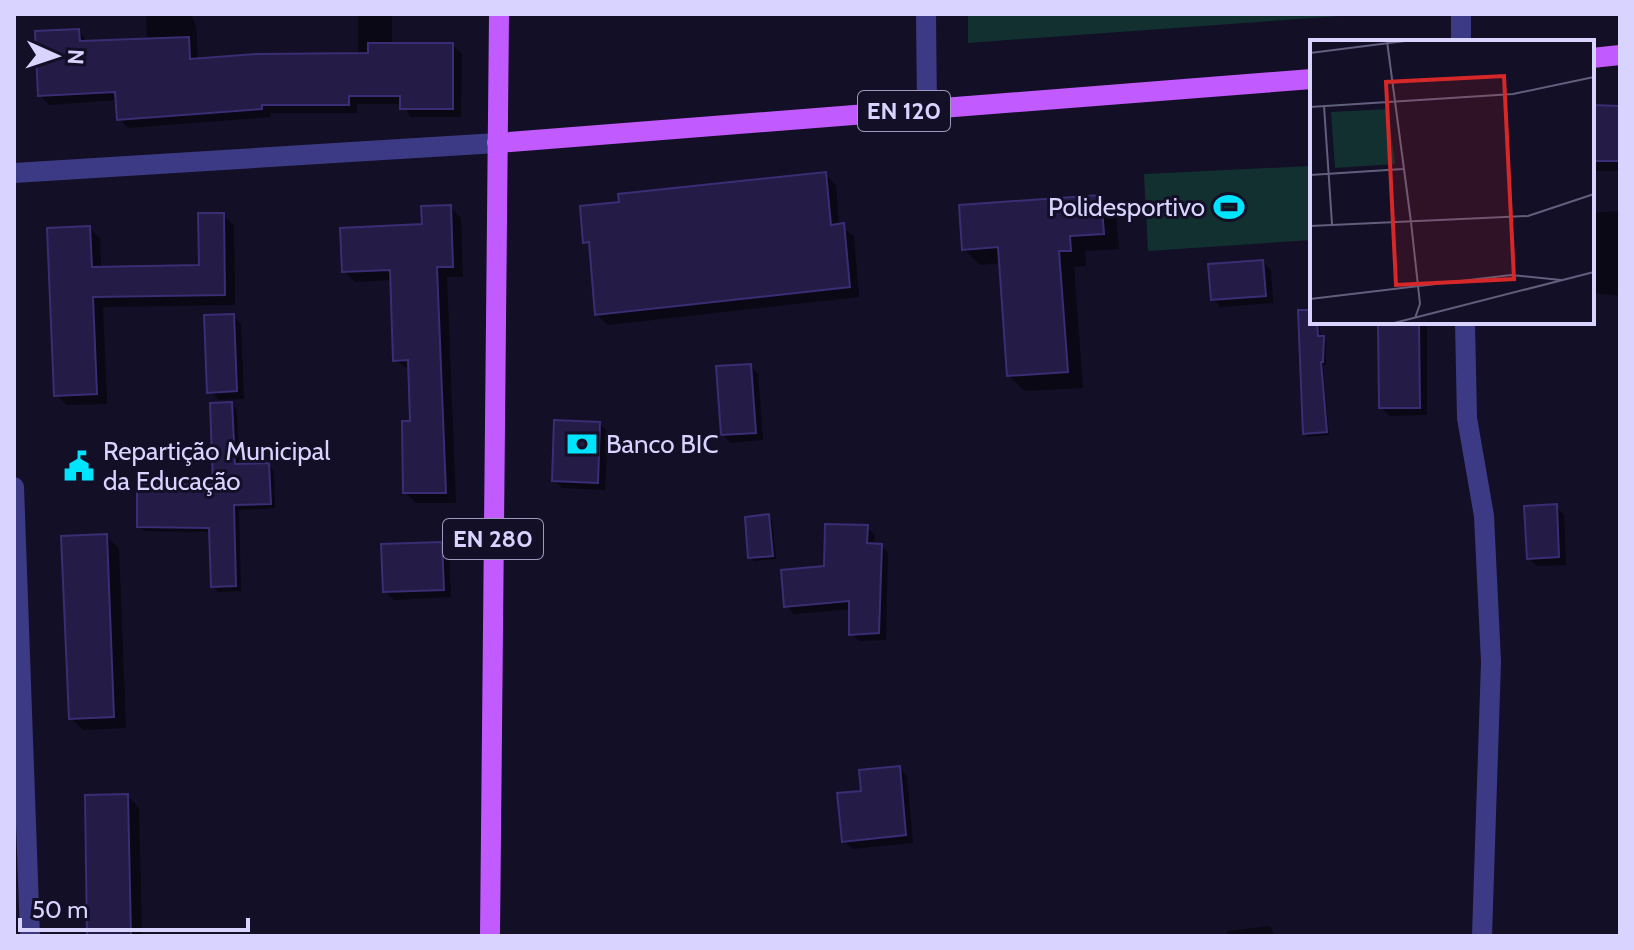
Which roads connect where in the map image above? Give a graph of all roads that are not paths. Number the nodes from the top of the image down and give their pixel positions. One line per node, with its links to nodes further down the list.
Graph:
1 (499, 14): 9 (main road)
2 (926, 14): 8 (street)
3 (1461, 14): 4 (street)
4 (1461, 40)
5 (1620, 55): 6 (main road)
6 (1594, 58)
7 (1310, 79): 8 (main road, EN 120)
8 (927, 109): 9 (main road, EN 120)
9 (497, 143): 10 (street); 14 (main road, EN 280)
10 (14, 173)
11 (1465, 324): 15 (street)
12 (14, 487): 13 (street)
13 (28, 934)
14 (490, 936)
15 (1482, 936)

